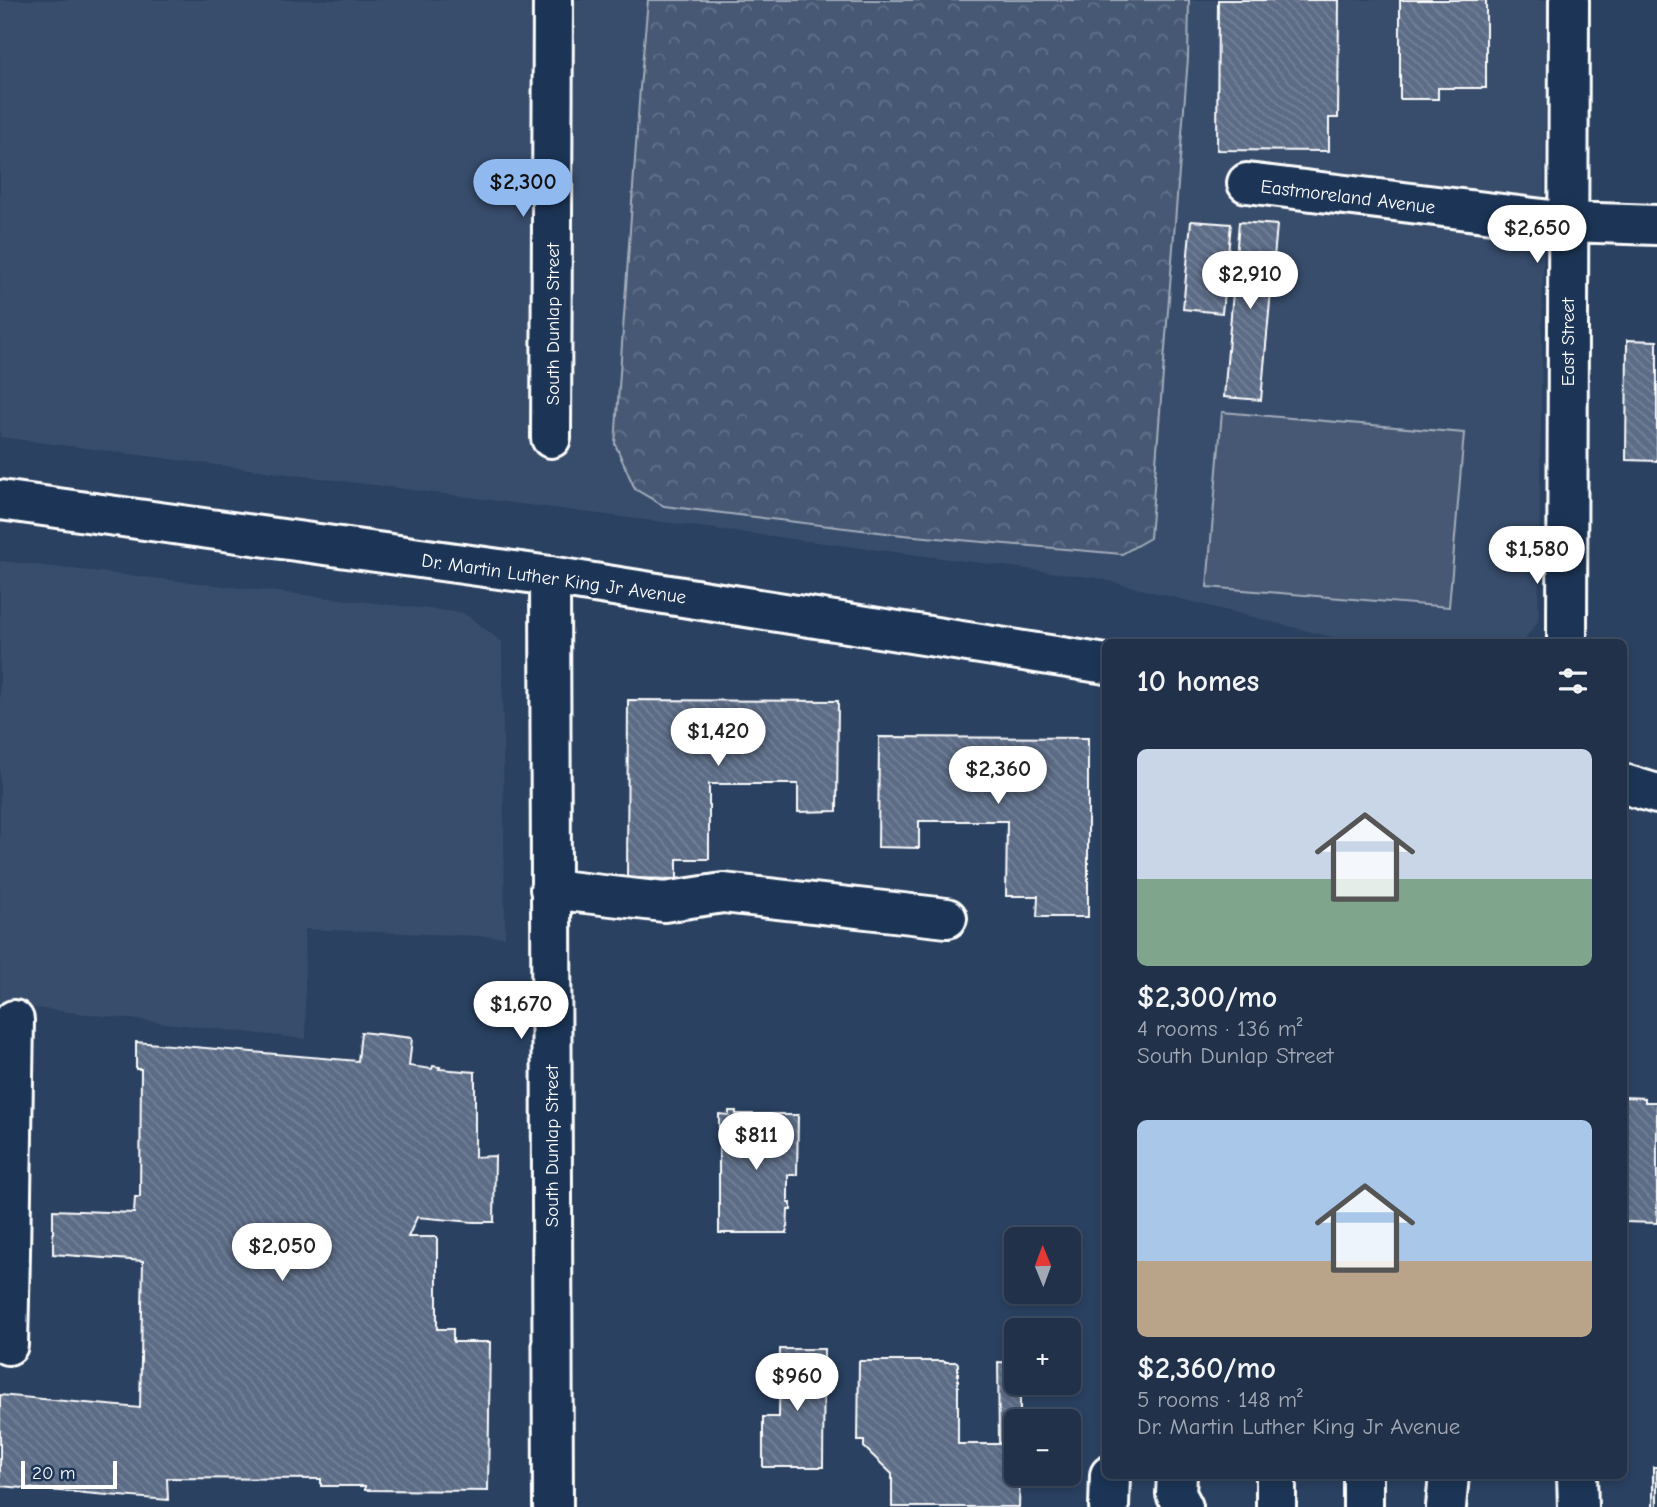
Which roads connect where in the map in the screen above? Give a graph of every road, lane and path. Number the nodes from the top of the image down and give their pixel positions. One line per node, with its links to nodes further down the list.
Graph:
1 (553, 0): 6 (street, South Dunlap Street)
2 (1569, 0): 4 (street, East Street)
3 (1247, 183): 4 (street, Eastmoreland Avenue)
4 (1567, 222): 5 (street, Eastmoreland Avenue); 9 (street, East Street)
5 (1657, 225)
6 (551, 438)
7 (0, 500): 8 (street, Dr. Martin Luther King Jr Avenue)
8 (550, 576): 10 (street, Dr. Martin Luther King Jr Avenue); 13 (street, South Dunlap Street)
9 (1567, 639)
10 (1102, 663)
11 (1627, 785): 12 (street)
12 (1657, 794)
13 (550, 889): 14 (street); 24 (street, South Dunlap Street)
14 (947, 918)
15 (14, 1020): 16 (street)
16 (5, 1253): 17 (street)
17 (8, 1345)
18 (1110, 1479): 25 (street)
19 (1177, 1479): 26 (street)
20 (1276, 1479): 27 (street)
21 (1363, 1479): 28 (street)
22 (1448, 1479): 29 (street)
23 (1577, 1479): 30 (street)
24 (553, 1507)
25 (1109, 1507)
26 (1183, 1507)
27 (1276, 1507)
28 (1363, 1507)
29 (1446, 1507)
30 (1577, 1507)

